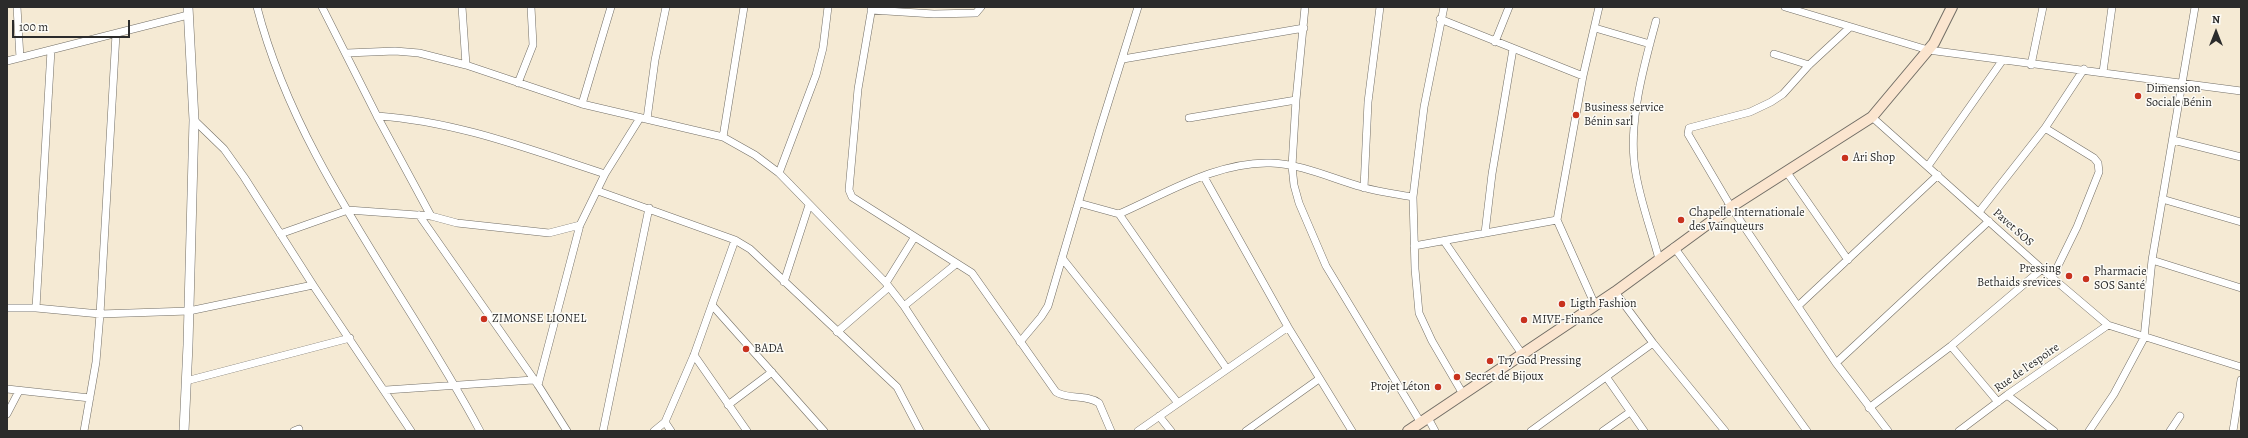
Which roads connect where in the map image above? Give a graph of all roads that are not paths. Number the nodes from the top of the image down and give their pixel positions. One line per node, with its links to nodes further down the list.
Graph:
1 (17, 7): 38 (street)
2 (257, 7): 77 (street)
3 (322, 7): 36 (street)
4 (462, 7): 42 (street)
5 (531, 7): 48 (street)
6 (611, 7): 52 (street)
7 (666, 7): 55 (street)
8 (744, 7): 59 (street)
9 (828, 7): 66 (street)
10 (981, 7): 23 (street)
11 (1138, 7): 39 (street)
12 (1305, 7): 27 (street)
13 (1380, 7): 69 (street)
14 (1444, 7): 25 (street)
15 (1509, 7): 31 (street)
16 (1599, 7): 28 (street)
17 (1785, 7): 29 (street)
18 (1952, 7): 35 (main road)
19 (2043, 7): 44 (street)
20 (2112, 7): 46 (street)
21 (2195, 7): 49 (street)
22 (872, 9): 23 (street); 88 (street)
23 (933, 10)
24 (188, 11): 30 (street); 57 (street)
25 (1440, 19): 31 (street); 71 (street)
26 (1656, 21): 32 (street)
27 (1304, 28): 39 (street); 51 (street)
28 (1595, 28): 32 (street); 47 (street)
29 (1849, 28): 35 (street); 43 (street)
30 (116, 34): 34 (street); 112 (street)
31 (1495, 42): 33 (street)
32 (1650, 44): 94 (street)
33 (1513, 49): 47 (street); 86 (street)
34 (51, 50): 38 (street); 110 (street)
35 (1928, 50): 41 (street); 54 (main road)
36 (347, 53): 42 (street); 53 (street)
37 (1774, 54): 43 (street)
38 (20, 58): 40 (street)
39 (1123, 59): 73 (street)
40 (7, 61)
41 (2002, 61): 44 (street); 63 (street)
42 (466, 65): 48 (street)
43 (1809, 65): 75 (street)
44 (2031, 65): 45 (street)
45 (2084, 70): 46 (street); 58 (street)
46 (2102, 72): 49 (street)
47 (1583, 76): 82 (street)
48 (518, 83): 52 (street)
49 (2182, 84): 50 (street); 60 (street)
50 (2241, 91)
51 (1296, 100): 56 (street); 62 (street)
52 (582, 104): 55 (street)
53 (377, 116): 65 (street); 81 (street)
54 (1872, 116): 63 (street, Pavet SOS); 64 (main road)
55 (643, 118): 59 (street); 65 (street)
56 (1189, 118)
57 (194, 120): 87 (street); 111 (street)
58 (2045, 128): 78 (street); 99 (street)
59 (723, 137): 66 (street)
60 (2173, 140): 61 (street); 72 (street)
61 (2241, 157)
62 (1292, 166): 68 (street); 69 (street); 147 (street)
63 (1928, 166): 67 (street, Pavet SOS)
64 (1786, 171): 75 (main road); 95 (street)
65 (605, 174): 70 (street)
66 (779, 174): 74 (street)
67 (1938, 174): 78 (street, Pavet SOS); 95 (street)
68 (1204, 177): 79 (street); 114 (street)
69 (1364, 188): 71 (street)
70 (598, 192): 76 (street); 85 (street)
71 (1413, 197): 91 (street)
72 (2162, 199): 84 (street); 96 (street)
73 (1079, 203): 79 (street); 93 (street)
74 (809, 205): 100 (street); 102 (street)
75 (1730, 207): 92 (main road); 108 (street)
76 (648, 208): 89 (street); 155 (street)
77 (348, 210): 80 (street); 87 (street); 132 (street)
78 (1979, 212): 83 (street, Pavet SOS)
79 (1119, 214): 125 (street)
80 (419, 215): 81 (street); 131 (street)
81 (431, 216): 85 (street)
82 (1557, 220): 86 (street); 106 (street)
83 (1989, 221): 98 (street, Pavet SOS); 123 (street)
84 (2241, 222)
85 (580, 225): 131 (street)
86 (1485, 233): 90 (street)
87 (280, 234): 101 (street)
88 (914, 238): 97 (street); 102 (street)
89 (735, 240): 100 (street); 105 (street)
90 (1444, 241): 91 (street); 121 (street)
91 (1414, 246): 136 (street)
92 (1674, 247): 94 (main road); 172 (street)
93 (1062, 258): 118 (street); 140 (street)
94 (1659, 259): 104 (main road)
95 (1848, 260): 108 (street)
96 (2152, 260): 103 (street); 117 (street)
97 (956, 264): 107 (street); 118 (street)
98 (2042, 270): 99 (street, Pavet SOS); 120 (street)
99 (2052, 278): 113 (street, Pavet SOS)
100 (784, 282): 115 (street)
101 (313, 285): 111 (street); 116 (street)
102 (887, 285): 107 (street); 115 (street)
103 (2241, 288)
104 (1615, 292): 106 (main road); 119 (street)
105 (712, 305): 122 (street); 126 (street)
106 (1595, 305): 121 (main road)
107 (904, 306): 149 (street)
108 (1798, 306): 123 (street)
109 (7, 308): 110 (street)
110 (36, 308): 112 (street)
111 (189, 311): 112 (street); 130 (street)
112 (100, 314): 138 (street)
113 (2108, 325): 117 (street, Pavet SOS); 137 (street, Rue de l'espoire)
114 (1288, 327): 125 (street); 128 (street)
115 (837, 332): 160 (street)
116 (350, 338): 130 (street); 134 (street)
117 (2144, 338): 124 (street, Pavet SOS); 176 (street)
118 (1020, 342): 161 (street)
119 (1653, 343): 127 (street); 171 (street)
120 (1951, 346): 139 (street); 142 (street)
121 (1522, 354): 136 (main road)
122 (694, 355): 141 (street); 148 (street)
123 (1836, 363): 142 (street)
124 (2241, 367)
125 (1227, 369): 140 (street)
126 (772, 372): 141 (street); 159 (street)
127 (1607, 378): 143 (street); 168 (street)
128 (1319, 379): 164 (street); 165 (street)
129 (2241, 380): 178 (street)
130 (186, 381): 151 (street)
131 (536, 382): 132 (street); 154 (street)
132 (456, 384): 134 (street); 153 (street)
133 (7, 389): 135 (street)
134 (386, 390): 152 (street)
135 (19, 391): 138 (street); 144 (street)
136 (1463, 394): 147 (main road)
137 (2007, 395): 139 (street, Rue de l'espoire); 175 (street)
138 (90, 398): 150 (street)
139 (1998, 402): 174 (street, Rue de l'espoire)
140 (1178, 403): 145 (street)
141 (728, 404): 158 (street)
142 (1869, 408): 173 (street)
143 (1630, 412): 169 (street); 170 (street)
144 (7, 414)
145 (1159, 416): 162 (street); 163 (street)
146 (2180, 416): 177 (street)
147 (1424, 420): 166 (main road); 167 (street)
148 (665, 422): 156 (street); 157 (street)
149 (981, 429)
150 (84, 431)
151 (184, 431)
152 (411, 431)
153 (480, 431)
154 (567, 431)
155 (603, 431)
156 (654, 431)
157 (671, 431)
158 (746, 431)
159 (824, 431)
160 (920, 431)
161 (1111, 431)
162 (1138, 431)
163 (1171, 431)
164 (1246, 431)
165 (1352, 431)
166 (1408, 431)
167 (1435, 431)
168 (1531, 431)
169 (1603, 431)
170 (1644, 431)
171 (1725, 431)
172 (1808, 431)
173 (1888, 431)
174 (1959, 431)
175 (2054, 431)
176 (2089, 431)
177 (2170, 431)
178 (2233, 431)

